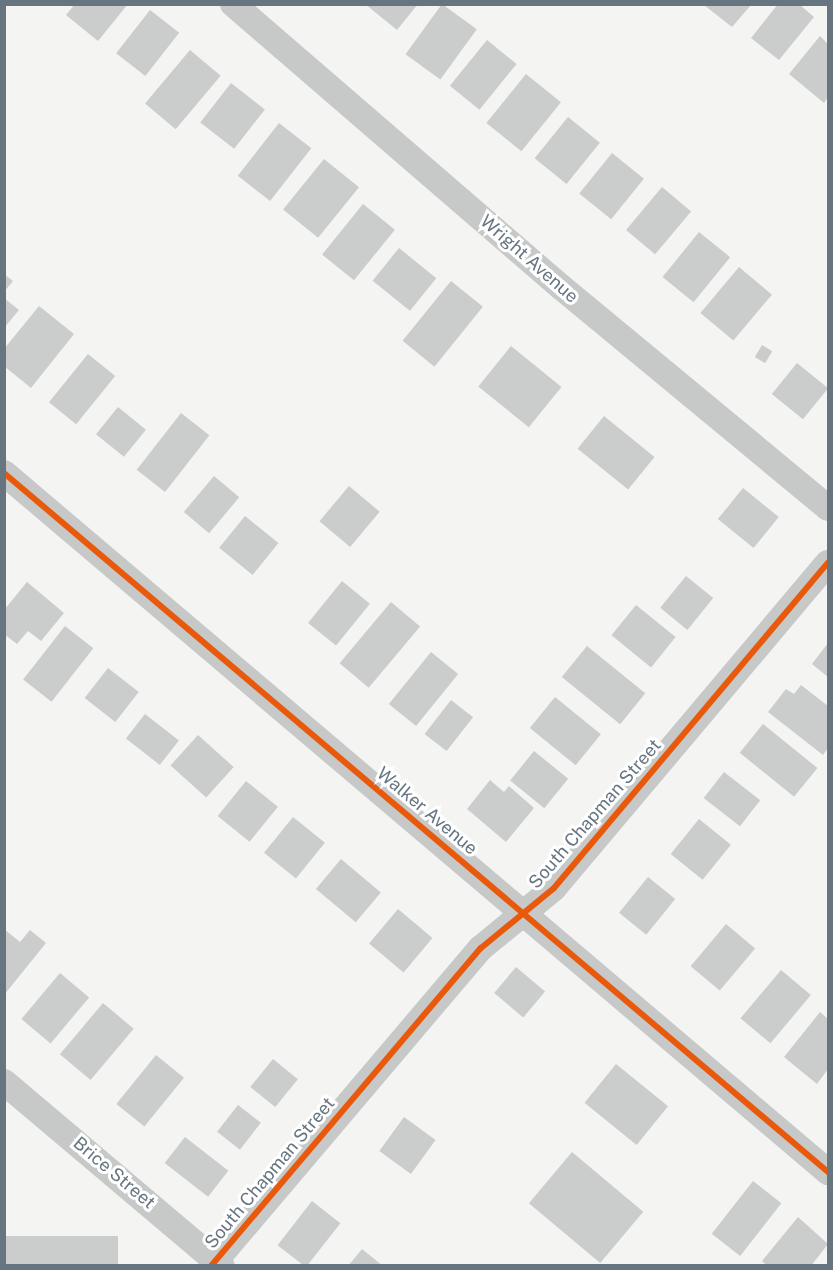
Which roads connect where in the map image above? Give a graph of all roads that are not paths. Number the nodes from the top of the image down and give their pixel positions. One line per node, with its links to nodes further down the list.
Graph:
1 (233, 4): 3 (street, Wright Avenue)
2 (4, 473): 5 (street, Walker Avenue)
3 (828, 508)
4 (828, 563): 5 (street, South Chapman Street)
5 (526, 914): 7 (street, Walker Avenue); 8 (street, South Chapman Street)
6 (4, 1082): 8 (street, Brice Street)
7 (828, 1172)
8 (216, 1264)

